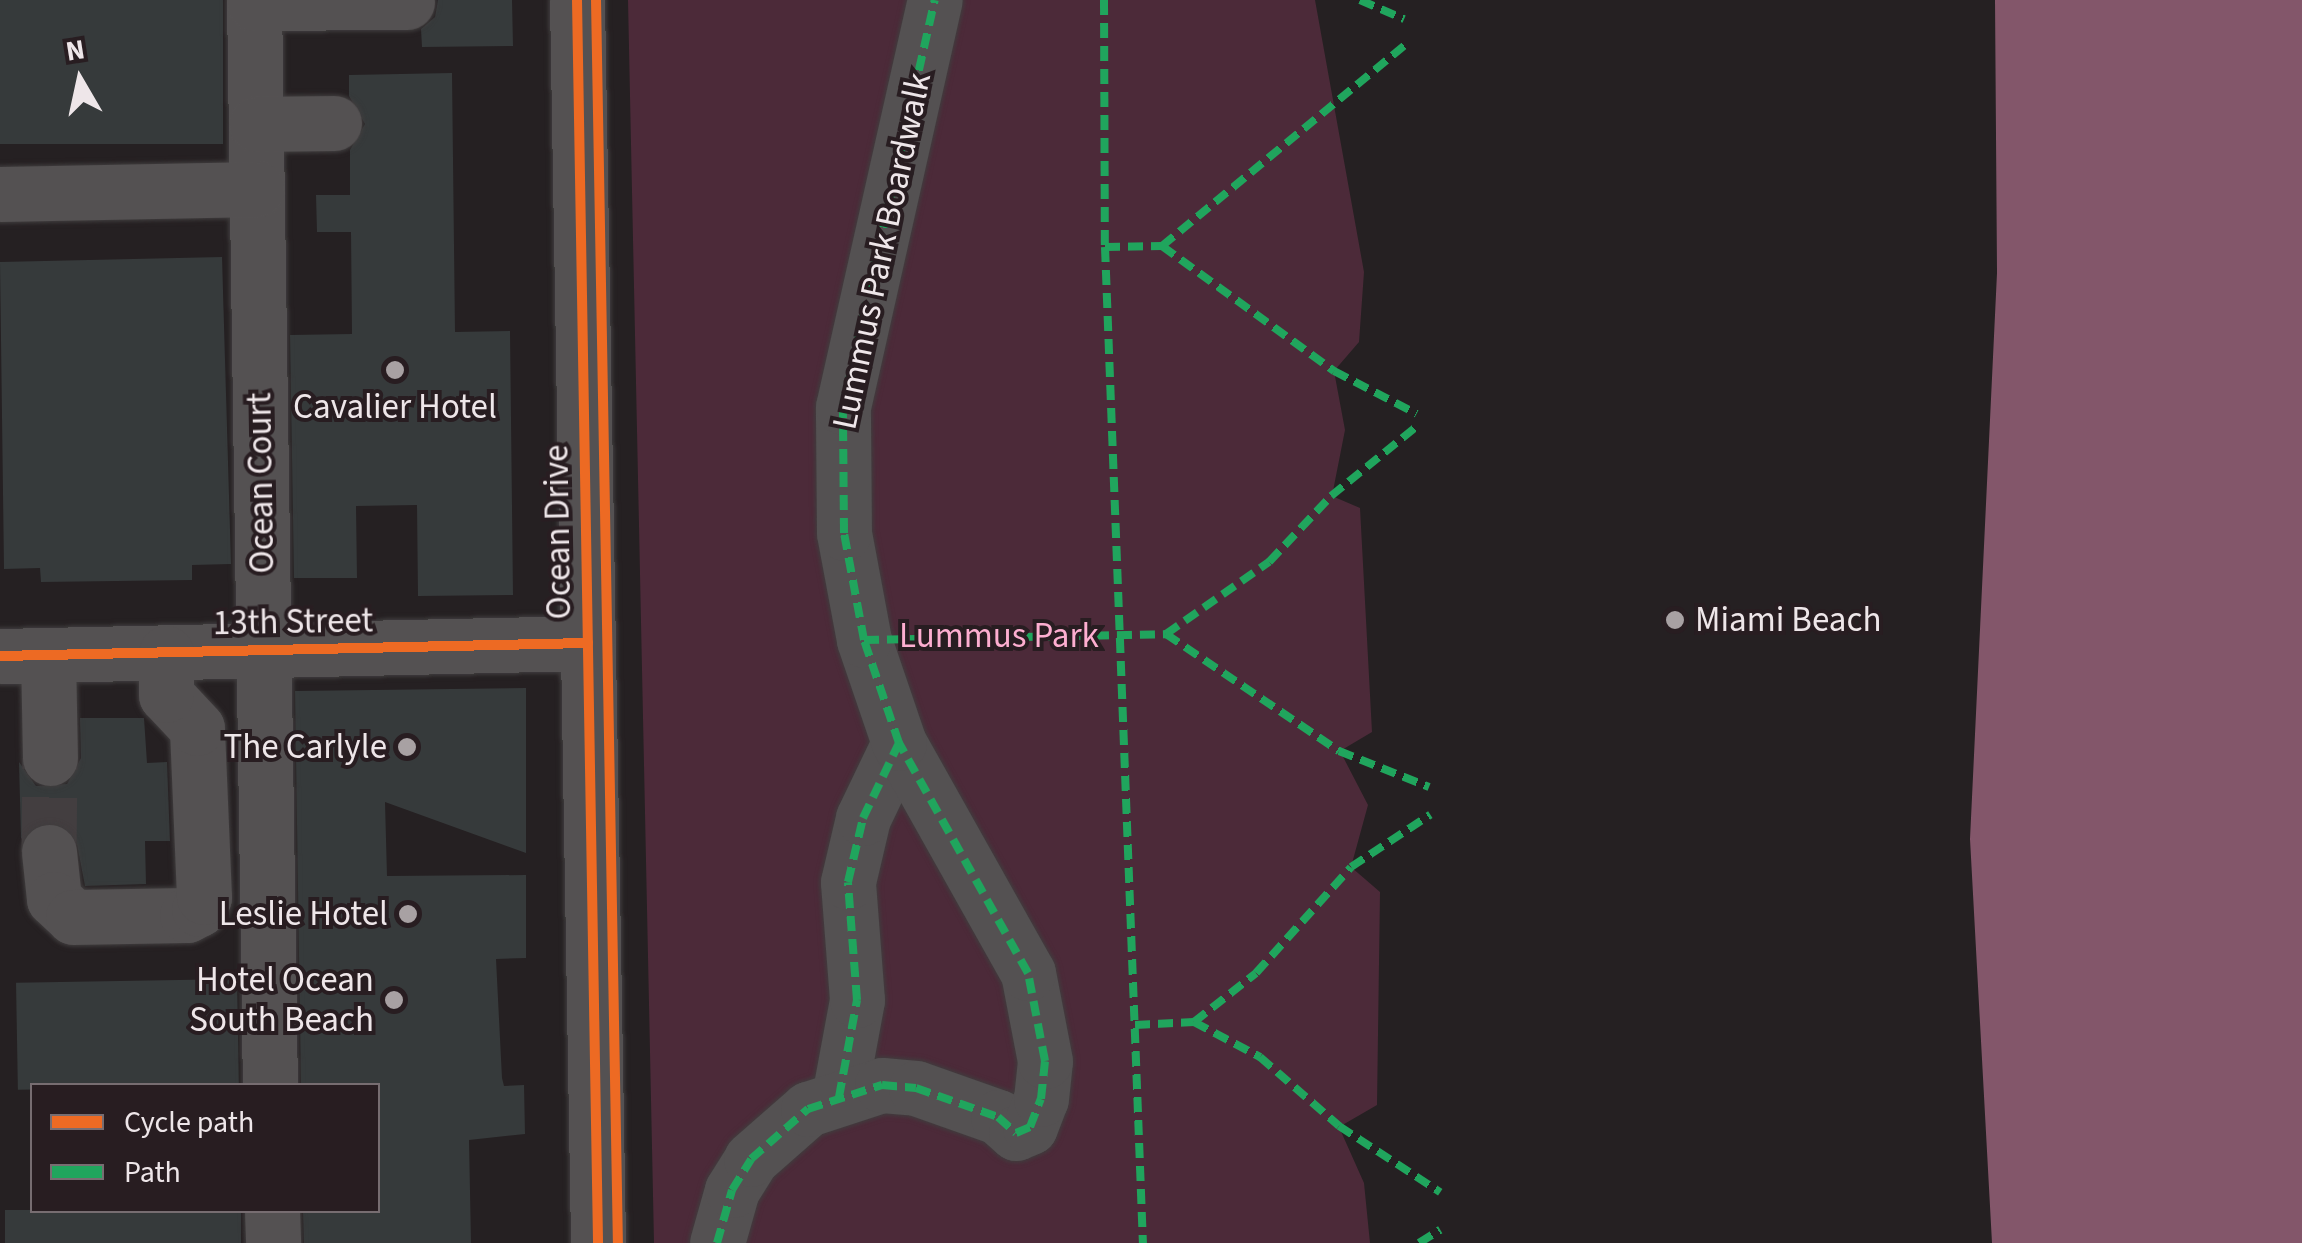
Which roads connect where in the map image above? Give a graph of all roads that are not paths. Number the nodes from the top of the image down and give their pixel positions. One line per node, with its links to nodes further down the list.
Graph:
1 (577, 0): 9 (street, Ocean Drive)
2 (935, 0): 13 (street, Lummus Park Boardwalk)
3 (254, 1): 4 (street); 6 (street, Ocean Court)
4 (406, 2)
5 (334, 123): 6 (street)
6 (256, 124): 7 (street, Ocean Court)
7 (256, 188): 8 (street); 10 (street, Ocean Court)
8 (0, 194)
9 (588, 643): 10 (street, 13th Street); 20 (street, Ocean Drive)
10 (263, 650): 11 (street, 13th Street); 16 (street, Ocean Court)
11 (166, 653): 12 (street, 13th Street); 15 (street)
12 (24, 656): 14 (street)
13 (899, 743): 17 (street); 17 (street, Lummus Park Boardwalk)
14 (50, 758)
15 (49, 852)
16 (270, 1083)
17 (839, 1097): 21 (street, Lummus Park Boardwalk)
18 (272, 1213): 19 (street)
19 (273, 1243)
20 (598, 1243)
21 (717, 1243)

